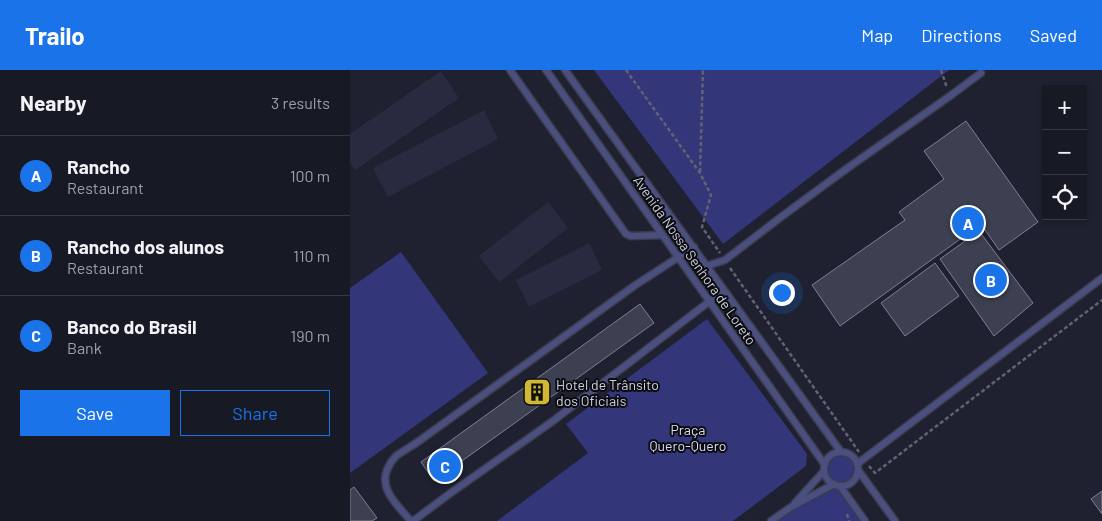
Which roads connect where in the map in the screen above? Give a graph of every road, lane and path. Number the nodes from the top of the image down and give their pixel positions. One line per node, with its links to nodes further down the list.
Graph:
1 (510, 70): 10 (lane)
2 (546, 70): 10 (lane, Avenida Nossa Senhora de Loreto)
3 (565, 70): 11 (lane, Avenida Nossa Senhora de Loreto)
4 (626, 70): 9 (path)
5 (703, 70): 9 (path)
6 (941, 70): 8 (path)
7 (981, 73): 8 (lane)
8 (950, 96): 13 (lane)
9 (700, 173): 13 (path)
10 (662, 235): 12 (lane, Avenida Nossa Senhora de Loreto)
11 (694, 247): 12 (lane); 14 (lane, Avenida Nossa Senhora de Loreto)
12 (677, 257): 18 (lane, Avenida Nossa Senhora de Loreto); 25 (lane)
13 (725, 260): 14 (lane); 20 (path)
14 (707, 266): 16 (lane, Avenida Nossa Senhora de Loreto)
15 (1102, 278): 20 (lane)
16 (723, 291): 18 (lane); 19 (lane, Avenida Nossa Senhora de Loreto)
17 (1102, 300): 20 (path)
18 (709, 301): 22 (lane, Avenida Nossa Senhora de Loreto); 25 (lane)
19 (841, 452): 21 (lane); 22 (lane)
20 (864, 459): 21 (lane)
21 (858, 467): 23 (lane); 28 (lane)
22 (825, 468): 23 (lane); 24 (lane)
23 (837, 485): 24 (lane); 27 (lane)
24 (791, 507): 26 (lane)
25 (412, 521)
26 (771, 521)
27 (865, 521)
28 (895, 521)

